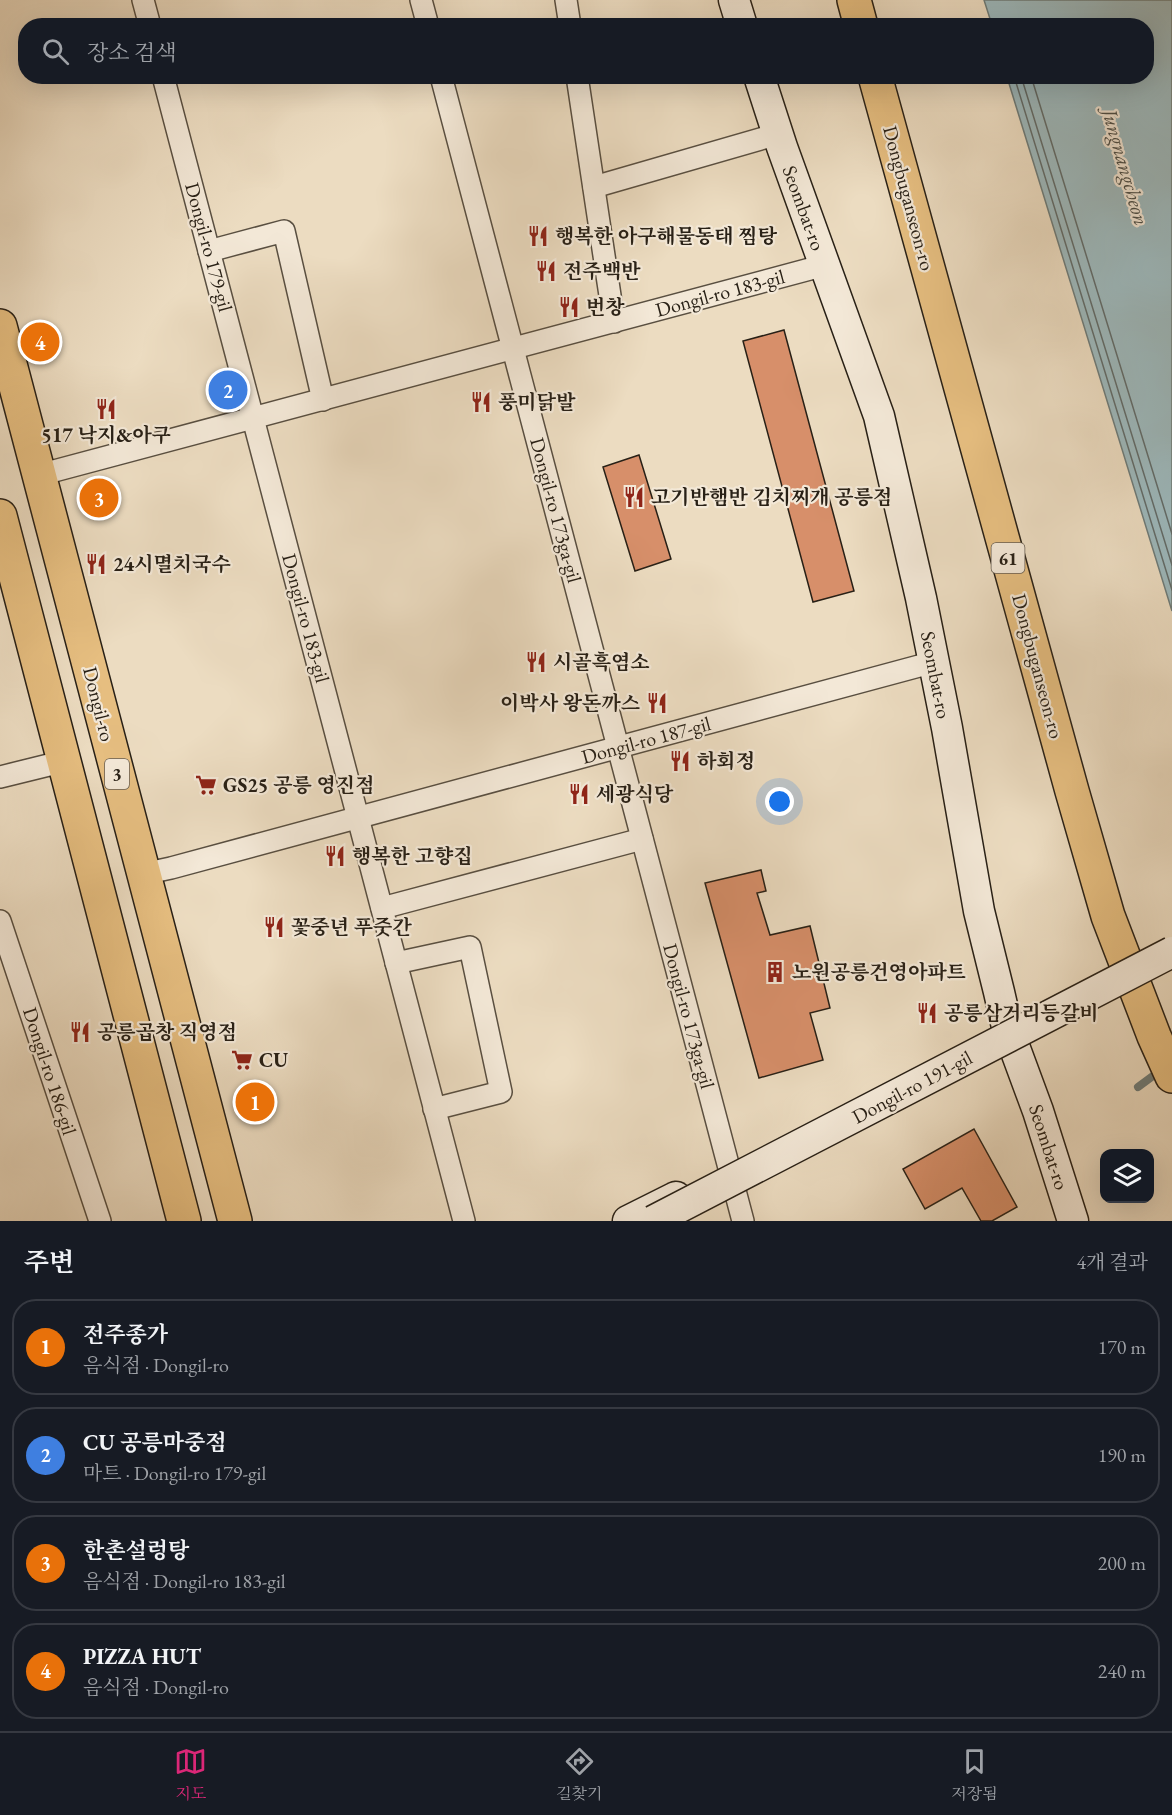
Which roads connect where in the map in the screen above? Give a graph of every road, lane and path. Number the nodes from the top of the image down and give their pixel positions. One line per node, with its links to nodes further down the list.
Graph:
1 (143, 0): 6 (street)
2 (421, 0): 7 (street)
3 (566, 0): 8 (street)
4 (734, 0): 9 (main road)
5 (854, 0): 10 (main road)
6 (148, 18)
7 (426, 18)
8 (569, 18)
9 (740, 18)
10 (859, 18)
11 (165, 84): 18 (street, Dongil-ro 179-gil)
12 (443, 84): 22 (street, Dongil-ro 173ga-gil)
13 (578, 84): 17 (street)
14 (762, 84): 16 (main road, Seombat-ro)
15 (877, 84): 39 (main road, Dongbuganseon-ro / 61)
16 (778, 134): 17 (street); 19 (main road, Seombat-ro)
17 (594, 187): 20 (street)
18 (210, 251): 23 (street); 24 (street, Dongil-ro 179-gil)
19 (825, 265): 20 (street, Dongil-ro 183-gil); 27 (main road, Seombat-ro)
20 (614, 322): 22 (street, Dongil-ro 183-gil)
21 (0, 326): 25 (main road, Dongil-ro / 3)
22 (513, 349): 23 (street, Dongil-ro 183-gil); 28 (street, Dongil-ro 173ga-gil)
23 (323, 400): 24 (street, Dongil-ro 183-gil)
24 (254, 418): 25 (street, Dongil-ro 183-gil); 31 (street, Dongil-ro 183-gil)
25 (39, 475): 33 (main road, Dongil-ro / 3)
26 (1, 525): 29 (main road)
27 (934, 662): 28 (street, Dongil-ro 187-gil); 38 (main road, Seombat-ro)
28 (618, 747): 31 (street, Dongil-ro 187-gil); 32 (street, Dongil-ro 173ga-gil)
29 (65, 761): 30 (street); 42 (main road)
30 (0, 777)
31 (358, 817): 33 (street, Dongil-ro 187-gil); 34 (street)
32 (642, 839): 34 (street); 41 (street, Dongil-ro 173ga-gil)
33 (143, 874): 44 (main road, Dongil-ro / 3)
34 (382, 908): 37 (street)
35 (0, 921): 43 (street, Dongil-ro 186-gil)
36 (1172, 951): 47 (main road, Dongil-ro 191-gil, bridge)
37 (396, 963): 40 (street); 40 (street)
38 (1011, 1038): 41 (main road, Dongil-ro 191-gil); 49 (main road, Seombat-ro)
39 (1172, 1076)
40 (434, 1109): 45 (street)
41 (736, 1195): 46 (main road, Dongil-ro 191-gil); 48 (main road, Dongil-ro 191-gil)
42 (179, 1219)
43 (100, 1221)
44 (235, 1221)
45 (464, 1221)
46 (628, 1221)
47 (652, 1221)
48 (684, 1221)
49 (1073, 1221)

